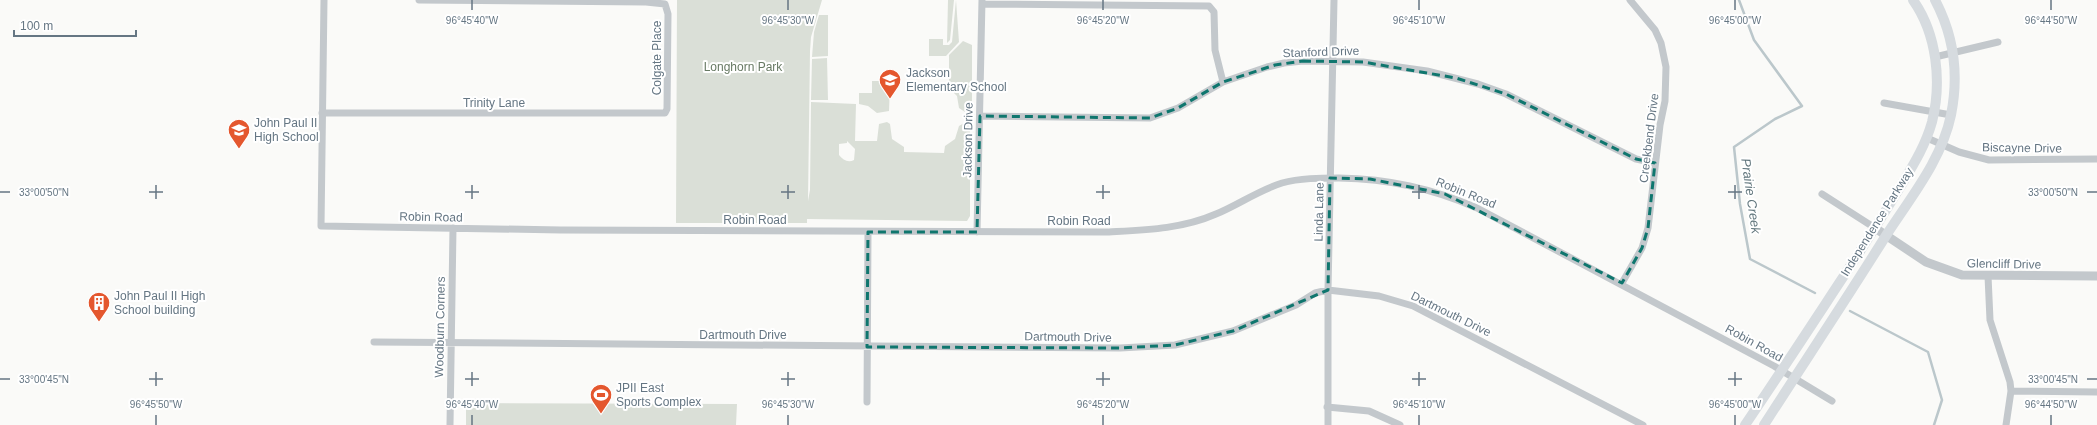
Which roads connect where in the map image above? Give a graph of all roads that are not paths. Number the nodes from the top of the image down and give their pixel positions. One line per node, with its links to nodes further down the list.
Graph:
1 (324, 0): 15 (street)
2 (419, 0): 16 (street, Colgate Place)
3 (1334, 0): 11 (street, Linda Lane)
4 (1630, 0): 22 (street, Creekbend Drive)
5 (1913, 0): 10 (main road, Independence Parkway)
6 (1935, 0): 9 (main road, Independence Parkway)
7 (982, 2): 12 (street); 18 (street, Jackson Drive)
8 (1998, 42): 9 (street)
9 (1953, 53): 10 (street); 17 (main road, Independence Parkway)
10 (1935, 57): 14 (main road, Independence Parkway)
11 (1332, 62): 12 (street, Stanford Drive); 22 (street, Stanford Drive); 23 (street, Linda Lane)
12 (1223, 82): 18 (street, Stanford Drive)
13 (1884, 103): 14 (street)
14 (1934, 112): 17 (street); 19 (main road, Independence Parkway)
15 (322, 113): 16 (street, Trinity Lane); 25 (street, Robin Road)
16 (665, 113)
17 (1951, 115): 20 (main road, Independence Parkway)
18 (980, 116): 28 (street, Jackson Drive)
19 (1927, 138): 20 (street, Biscayne Drive); 26 (main road, Independence Parkway)
20 (1941, 145): 21 (street, Biscayne Drive); 29 (main road, Independence Parkway)
21 (2097, 159)
22 (1655, 163): 32 (street, Creekbend Drive)
23 (1330, 178): 28 (street, Robin Road); 32 (street, Robin Road); 33 (street, Linda Lane)
24 (1822, 194): 26 (street)
25 (453, 228): 27 (street, Robin Road); 35 (street, Woodburn Corners)
26 (1875, 228): 29 (street, Glencliff Drive); 37 (main road, Independence Parkway)
27 (868, 232): 28 (street, Robin Road); 36 (street)
28 (977, 232)
29 (1887, 235): 30 (street, Glencliff Drive); 38 (main road, Independence Parkway)
30 (1988, 276): 31 (street, Glencliff Drive); 39 (street)
31 (2097, 276)
32 (1622, 283): 37 (street, Robin Road)
33 (1328, 290): 36 (street, Dartmouth Drive); 43 (street, Linda Lane); 47 (street, Dartmouth Drive)
34 (374, 342): 35 (street, Dartmouth Drive)
35 (450, 344): 36 (street, Dartmouth Drive); 44 (street, Woodburn Corners)
36 (867, 347): 42 (street)
37 (1782, 371): 38 (street, Robin Road); 48 (main road, Independence Parkway)
38 (1793, 377): 41 (street, Robin Road); 49 (main road, Independence Parkway)
39 (2011, 391): 40 (street); 50 (street)
40 (2097, 392)
41 (1832, 401)
42 (867, 402)
43 (1327, 407): 45 (street, Linda Lane); 46 (street)
44 (450, 425)
45 (1328, 425)
46 (1400, 425)
47 (1643, 425)
48 (1745, 425)
49 (1764, 425)
50 (2006, 425)

